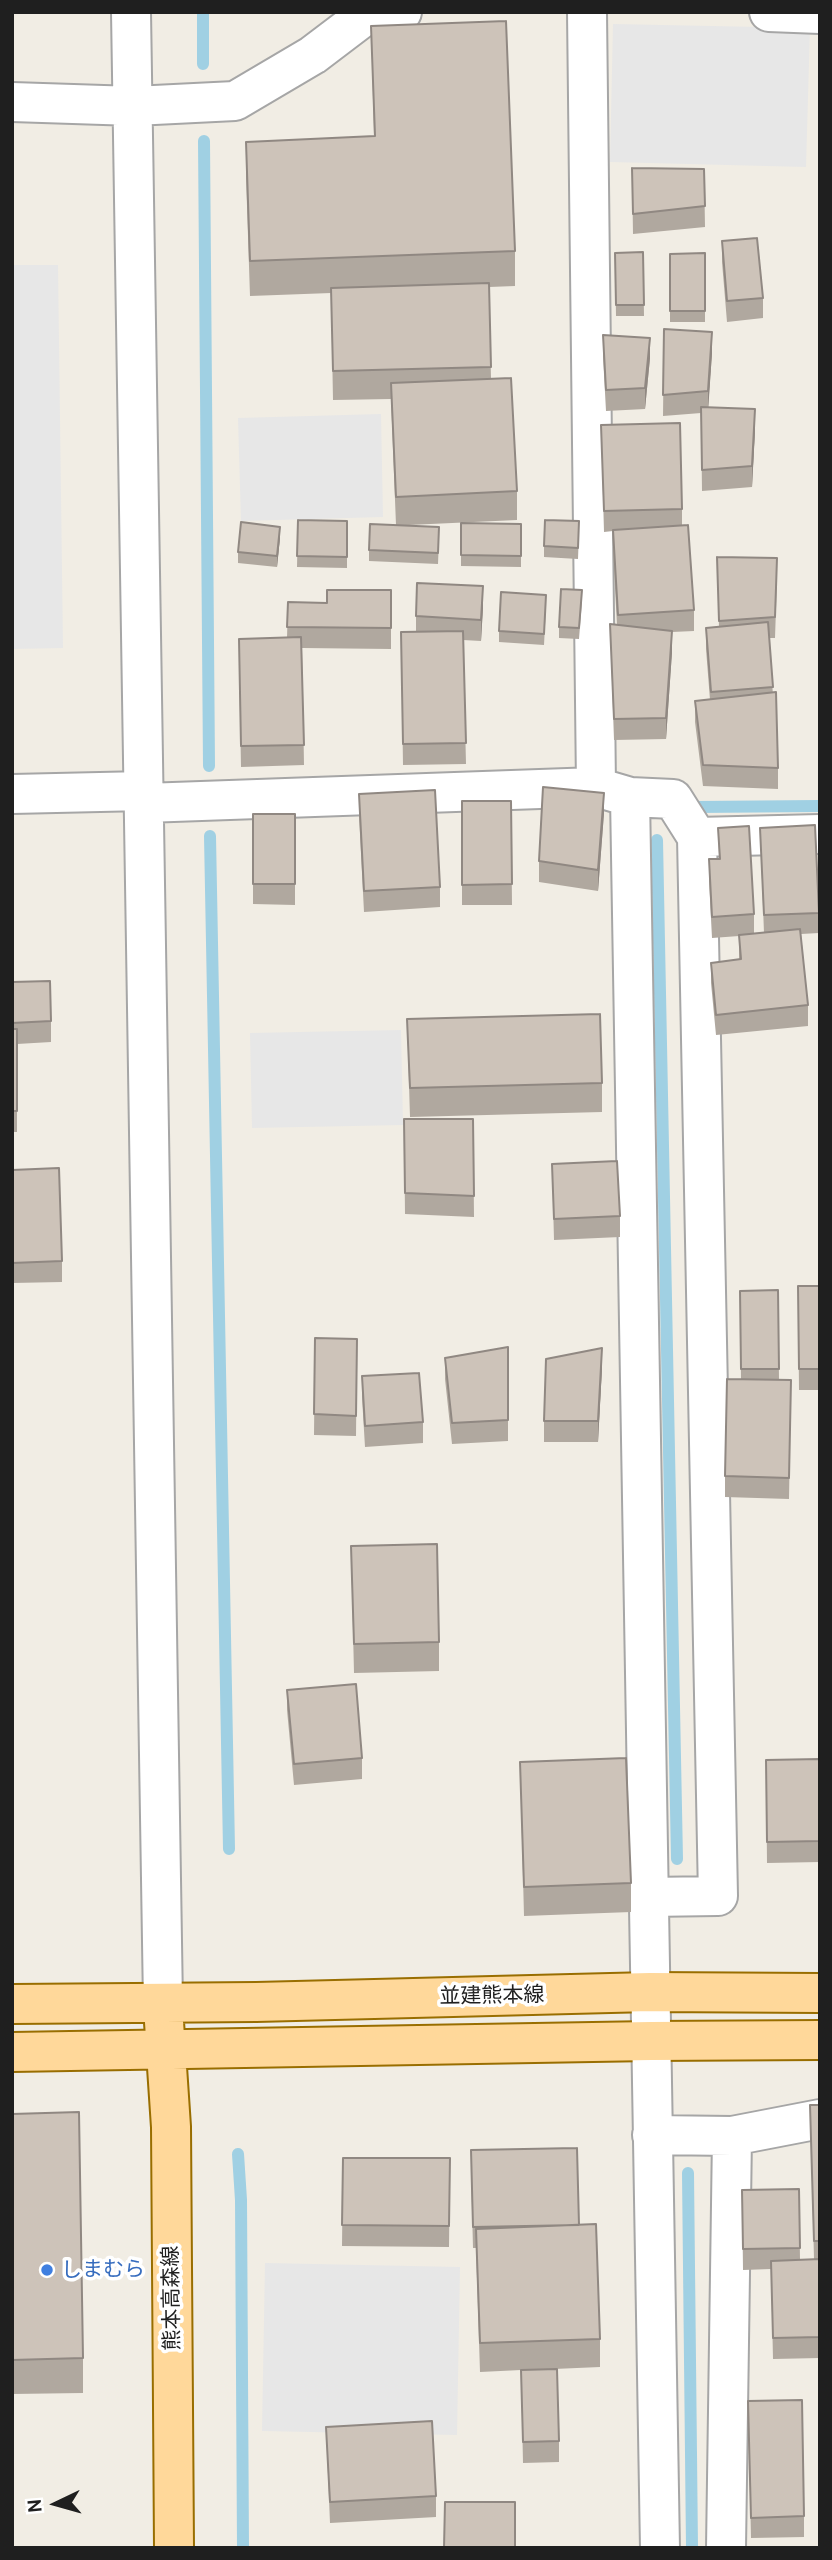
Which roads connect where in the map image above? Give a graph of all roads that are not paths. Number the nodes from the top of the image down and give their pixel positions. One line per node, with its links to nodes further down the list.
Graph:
1 (131, 12): 7 (street)
2 (402, 12): 7 (street)
3 (587, 12): 8 (street)
4 (769, 12): 5 (street)
5 (820, 14)
6 (12, 102): 7 (street)
7 (134, 106): 10 (street)
8 (613, 792): 10 (street); 12 (street); 13 (street)
9 (12, 794): 10 (street)
10 (145, 797): 16 (street)
11 (820, 834): 12 (street)
12 (697, 837): 13 (street)
13 (648, 1897): 14 (street)
14 (650, 1992): 15 (main road, 並建熊本線); 16 (main road, 並建熊本線); 19 (street)
15 (820, 1993)
16 (163, 2003): 17 (main road); 20 (main road, 熊本高森線)
17 (12, 2004)
18 (820, 2040): 19 (main road)
19 (651, 2041): 20 (main road); 23 (street)
20 (166, 2048): 21 (main road); 25 (main road, 熊本高森線)
21 (12, 2052)
22 (820, 2119): 24 (street)
23 (652, 2135): 24 (street); 26 (street)
24 (732, 2136): 27 (street)
25 (174, 2548)
26 (660, 2548)
27 (726, 2548)

